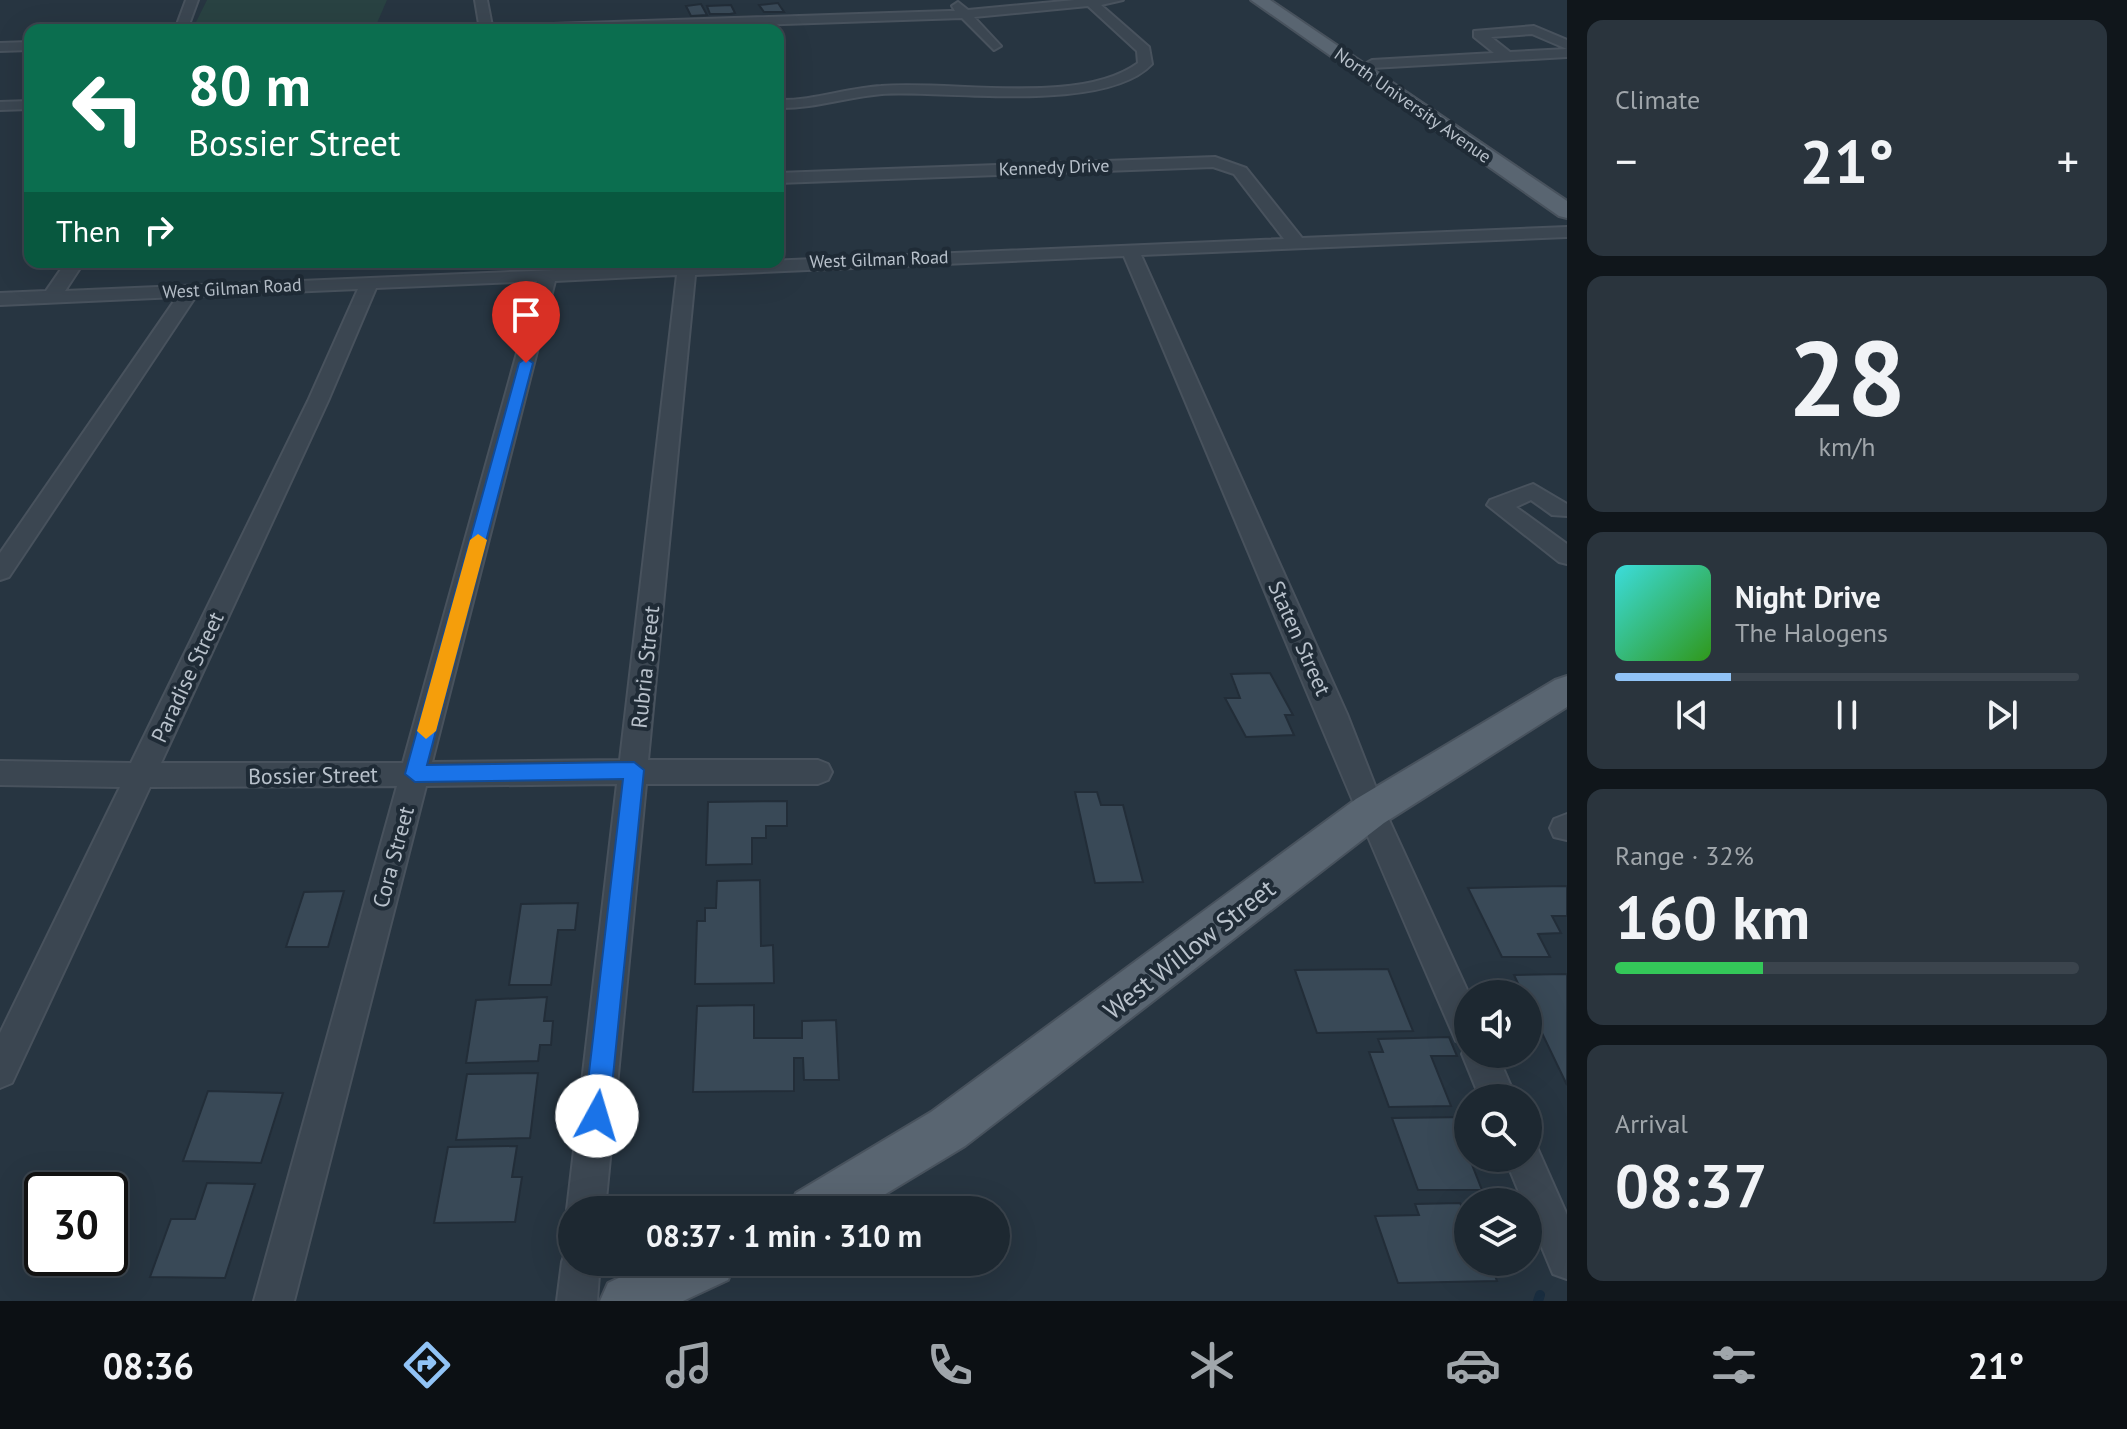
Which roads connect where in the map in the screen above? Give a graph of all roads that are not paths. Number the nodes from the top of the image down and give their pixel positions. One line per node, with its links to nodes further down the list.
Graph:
1 (192, 0): 10 (street)
2 (481, 0): 11 (street)
3 (952, 0): 8 (street)
4 (1117, 0): 7 (street)
5 (1259, 0): 26 (main road, North University Avenue)
6 (1276, 0): 19 (main road, North University Avenue)
7 (1090, 1): 8 (street); 21 (street)
8 (965, 13): 9 (street); 15 (street)
9 (673, 22): 12 (street)
10 (183, 24)
11 (485, 24)
12 (628, 24)
13 (1567, 45): 18 (street)
14 (24, 46): 16 (street)
15 (994, 46)
16 (0, 47)
17 (1567, 53): 18 (street)
18 (1507, 57): 19 (street); 20 (street)
19 (1372, 64): 25 (main road, North University Avenue)
20 (1534, 70)
21 (784, 104)
22 (24, 105): 23 (street)
23 (0, 106)
24 (784, 178): 28 (street, Kennedy Drive)
25 (1567, 194)
26 (1567, 211)
27 (1562, 235): 28 (street, West Gilman Road)
28 (1295, 241): 29 (street, West Gilman Road)
29 (1129, 248): 30 (street, West Gilman Road); 48 (street, Staten Street)
30 (784, 263)
31 (71, 268): 37 (street)
32 (595, 268): 34 (street, West Gilman Road)
33 (687, 268): 43 (street, Rubria Street)
34 (548, 274): 35 (street, West Gilman Road); 46 (street, Cora Street)
35 (370, 282): 36 (street, West Gilman Road); 47 (street, Paradise Street)
36 (191, 290): 37 (street, West Gilman Road); 41 (street)
37 (52, 297): 38 (street, West Gilman Road)
38 (0, 299)
39 (1564, 507): 40 (street)
40 (1567, 556)
41 (0, 571)
42 (1567, 690): 48 (main road, West Willow Street)
43 (634, 770): 44 (street, Bossier Street); 46 (street, Bossier Street); 52 (street, Rubria Street)
44 (818, 772)
45 (0, 773): 47 (street, Bossier Street)
46 (415, 774): 47 (street, Bossier Street); 57 (street, Cora Street)
47 (139, 777): 50 (street, Paradise Street)
48 (1370, 811): 49 (street, Staten Street); 53 (main road, West Willow Street)
49 (1454, 998)
50 (0, 1071)
51 (1529, 1172): 54 (street)
52 (588, 1196)
53 (836, 1196)
54 (1567, 1260)
55 (580, 1276): 58 (street)
56 (680, 1276): 59 (main road)
57 (274, 1301)
58 (577, 1301)
59 (626, 1301)

